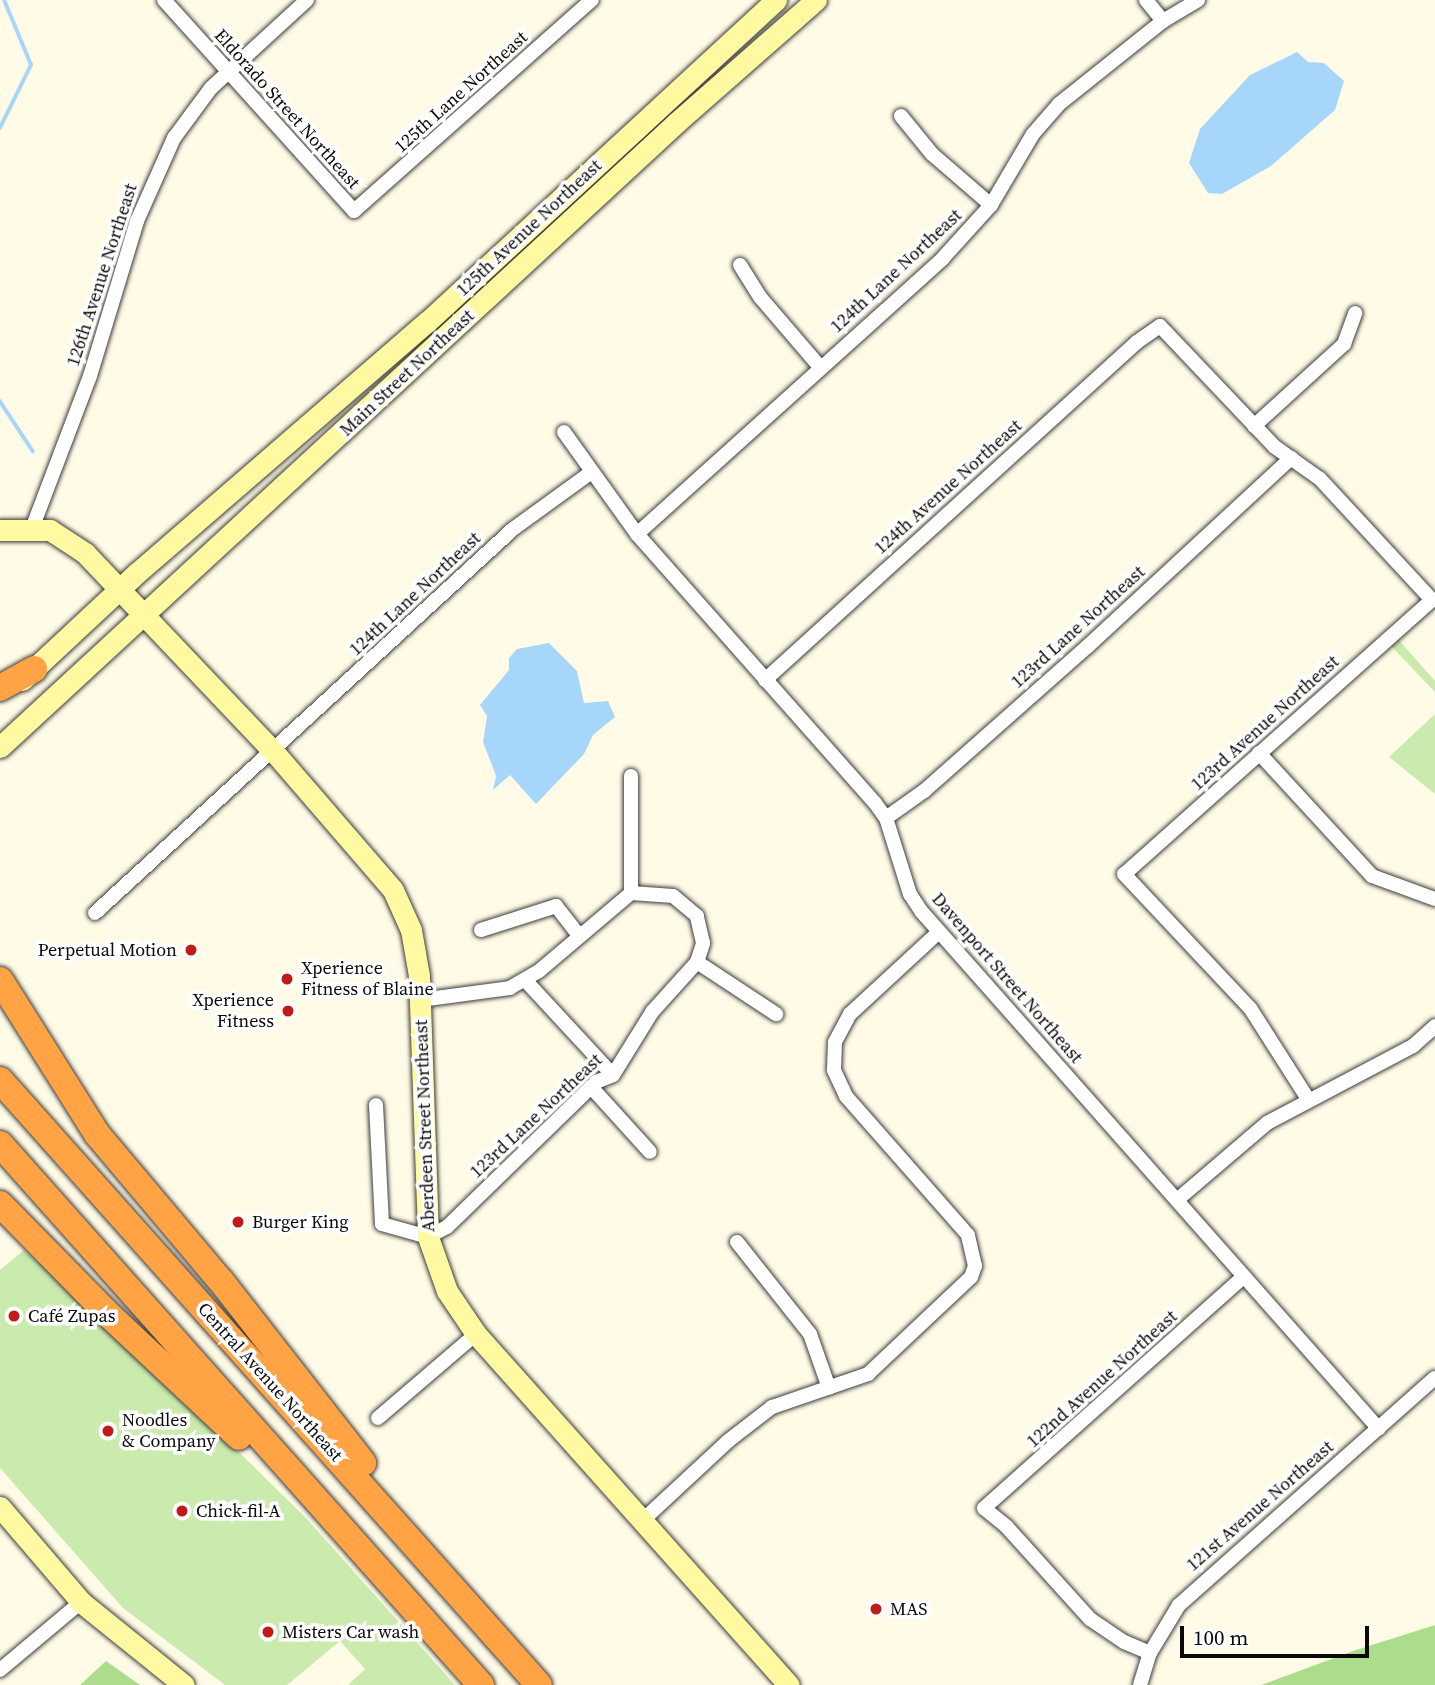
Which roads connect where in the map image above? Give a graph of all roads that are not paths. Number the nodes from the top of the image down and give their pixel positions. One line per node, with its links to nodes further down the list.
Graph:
1 (164, 0): 9 (street, Eldorado Street Northeast)
2 (307, 0): 9 (street, 126th Avenue Northeast)
3 (592, 0): 12 (street, 125th Lane Northeast)
4 (776, 0): 23 (main road, 125th Avenue Northeast)
5 (816, 0): 24 (main road, Main Street Northeast)
6 (1146, 0): 8 (street)
7 (1198, 0): 8 (street, 124th Lane Northeast)
8 (1163, 21): 11 (street, 124th Lane Northeast)
9 (228, 72): 12 (street, Eldorado Street Northeast); 20 (street, 126th Avenue Northeast)
10 (901, 116): 11 (street)
11 (991, 205): 15 (street, 124th Lane Northeast)
12 (354, 211)
13 (740, 265): 15 (street)
14 (1355, 313): 16 (street)
15 (820, 367): 22 (street, 124th Lane Northeast)
16 (1254, 426): 18 (street); 26 (street, 124th Avenue Northeast)
17 (564, 432): 19 (street, Davenport Street Northeast)
18 (1291, 458): 31 (street, 123rd Avenue Northeast); 33 (street, 123rd Lane Northeast)
19 (590, 473): 22 (street, Davenport Street Northeast); 30 (street, 124th Lane Northeast)
20 (33, 526): 21 (main road); 23 (main road)
21 (0, 530)
22 (637, 534): 26 (street, Davenport Street Northeast)
23 (120, 589): 24 (main road, Aberdeen Street Northeast); 25 (main road)
24 (144, 614): 29 (main road, Main Street Northeast); 30 (main road, Aberdeen Street Northeast)
25 (34, 668): 27 (highway); 28 (main road)
26 (765, 680): 33 (street, Davenport Street Northeast)
27 (0, 688)
28 (0, 700)
29 (0, 747)
30 (274, 752): 36 (street, 124th Lane Northeast); 43 (main road, Aberdeen Street Northeast)
31 (1259, 753): 35 (street); 49 (street, 123rd Avenue Northeast)
32 (631, 776): 34 (street)
33 (886, 818): 38 (street, Davenport Street Northeast)
34 (631, 893): 39 (street); 40 (street)
35 (1435, 899)
36 (94, 913)
37 (481, 930): 39 (street)
38 (939, 932): 53 (street, Davenport Street Northeast); 60 (street)
39 (578, 934): 42 (street)
40 (697, 962): 44 (street); 46 (street, 123rd Lane Northeast)
41 (0, 980): 66 (highway)
42 (525, 980): 43 (street); 46 (street)
43 (419, 1000): 55 (main road, Aberdeen Street Northeast)
44 (776, 1014)
45 (1435, 1026): 49 (street)
46 (613, 1075): 48 (street, 123rd Lane Northeast)
47 (0, 1080): 66 (highway, Central Avenue Northeast)
48 (592, 1088): 52 (street); 55 (street, 123rd Lane Northeast)
49 (1308, 1099): 53 (street)
50 (376, 1105): 55 (street)
51 (0, 1144): 64 (highway)
52 (650, 1152)
53 (1178, 1200): 57 (street, Davenport Street Northeast)
54 (0, 1204): 64 (highway)
55 (428, 1237): 58 (main road, Aberdeen Street Northeast)
56 (737, 1242): 60 (street)
57 (1244, 1276): 62 (street, Davenport Street Northeast); 68 (street, 122nd Avenue Northeast)
58 (475, 1334): 61 (street); 65 (main road, Aberdeen Street Northeast)
59 (1435, 1378): 62 (street, 121st Avenue Northeast)
60 (829, 1388): 65 (street)
61 (378, 1418)
62 (1379, 1429): 68 (street, 121st Avenue Northeast)
63 (0, 1507): 67 (main road)
64 (331, 1516): 71 (highway)
65 (643, 1520): 73 (main road, Aberdeen Street Northeast)
66 (454, 1589): 72 (highway, Central Avenue Northeast)
67 (81, 1602): 69 (street); 70 (main road)
68 (1150, 1653): 74 (street, 121st Avenue Northeast)
69 (0, 1670)
70 (184, 1685)
71 (481, 1685)
72 (539, 1685)
73 (789, 1685)
74 (1140, 1685)

